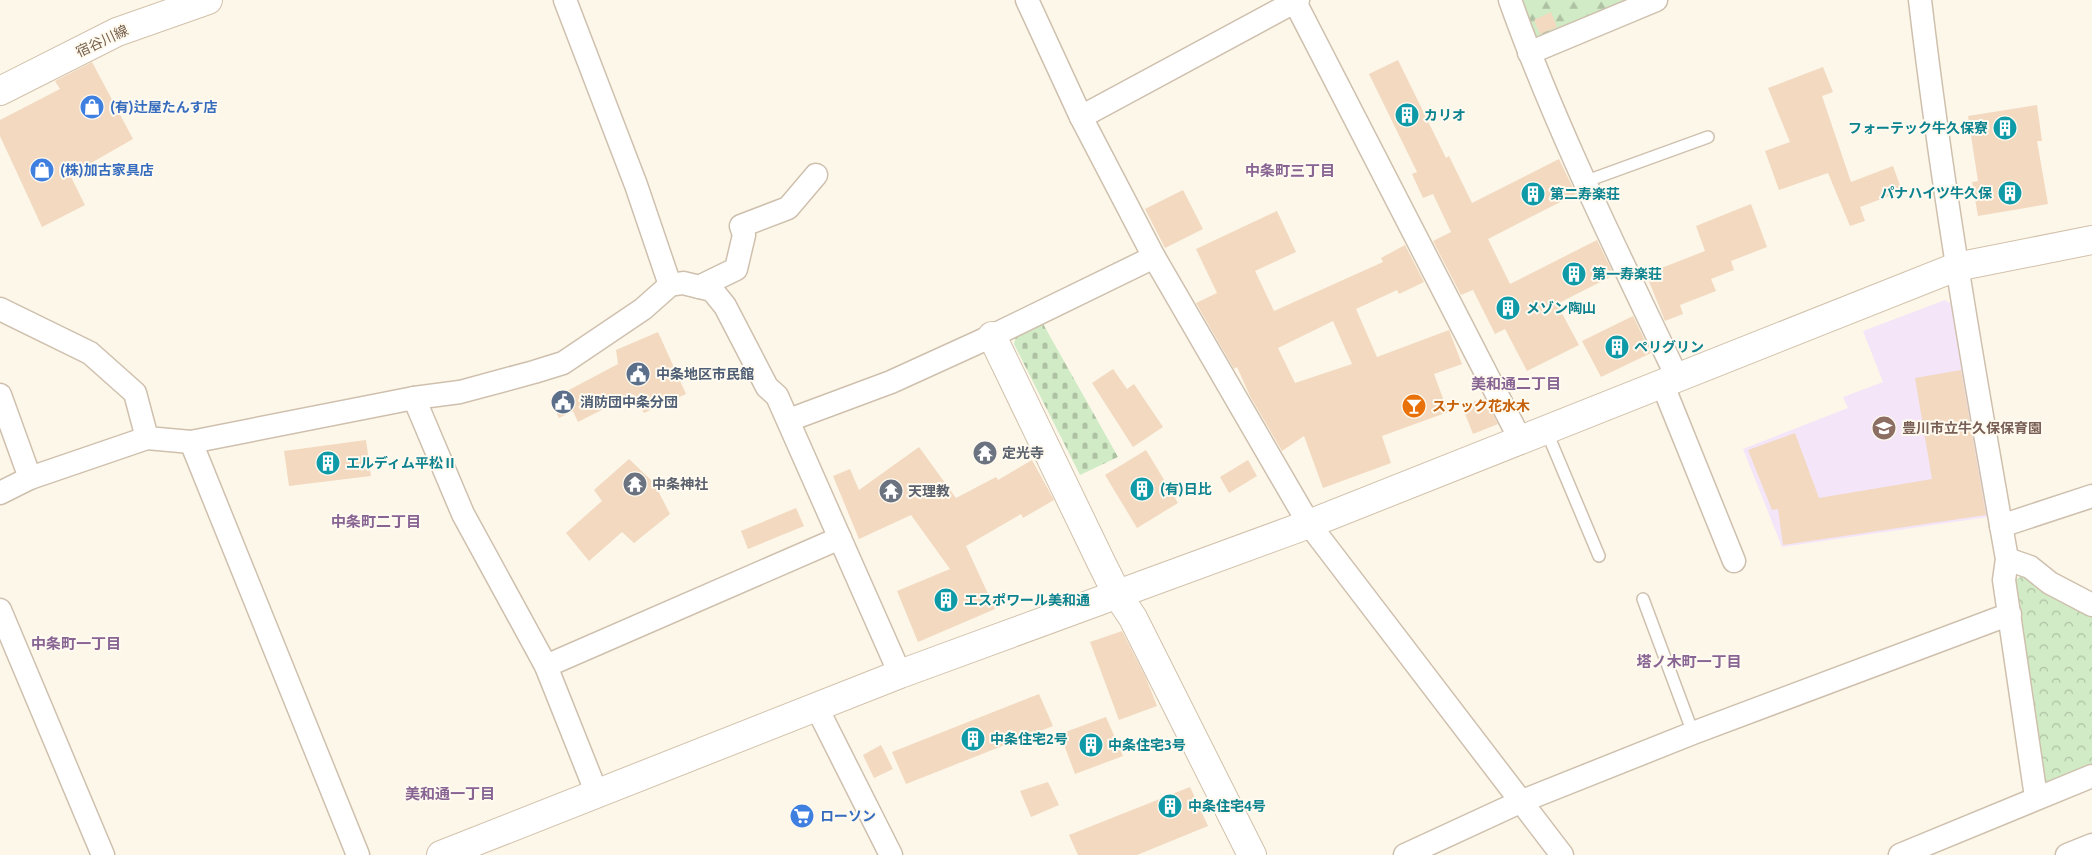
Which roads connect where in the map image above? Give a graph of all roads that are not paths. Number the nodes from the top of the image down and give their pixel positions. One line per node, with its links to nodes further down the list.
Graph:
1 (208, 0): 9 (street, 宿谷川線)
2 (565, 0): 17 (street)
3 (1027, 0): 10 (street)
4 (1510, 0): 8 (street)
5 (1656, 0): 8 (street)
6 (1920, 0): 16 (street)
7 (1297, 1): 10 (street); 27 (street)
8 (1529, 53): 13 (street)
9 (0, 90)
10 (1081, 117): 15 (street)
11 (1708, 137): 13 (lane)
12 (816, 175): 18 (street)
13 (1584, 182): 21 (street)
14 (2092, 240): 16 (street)
15 (1154, 257): 20 (street); 32 (street)
16 (1956, 267): 21 (street); 33 (street)
17 (670, 285): 18 (street); 23 (street)
18 (699, 287): 24 (street)
19 (0, 309): 26 (street)
20 (992, 336): 24 (street); 38 (street)
21 (1669, 380): 25 (street); 37 (street)
22 (0, 395): 29 (street)
23 (414, 398): 28 (street); 43 (street)
24 (789, 420): 34 (street)
25 (1546, 430): 27 (street); 35 (lane)
26 (147, 438): 28 (street); 29 (street)
27 (1521, 441): 32 (street)
28 (191, 442): 54 (street)
29 (30, 478): 30 (street)
30 (0, 492)
31 (2092, 496): 33 (street)
32 (1309, 524): 38 (street); 50 (street)
33 (2001, 526): 36 (street)
34 (840, 538): 43 (street); 44 (street)
35 (1599, 556)
36 (2007, 559): 40 (street); 42 (street)
37 (1734, 561)
38 (1117, 594): 44 (street); 57 (street)
39 (1643, 599): 46 (lane)
40 (2092, 606)
41 (0, 610): 53 (street)
42 (2010, 614): 46 (street); 49 (street)
43 (546, 666): 48 (street)
44 (900, 674): 45 (street)
45 (817, 708): 48 (street); 56 (street)
46 (1694, 733): 50 (street)
47 (2092, 776): 49 (street)
48 (597, 794): 55 (street)
49 (2036, 797): 52 (street)
50 (1520, 802): 58 (street); 59 (street)
51 (2092, 845): 61 (street)
52 (1932, 849): 60 (street)
53 (103, 855)
54 (358, 855)
55 (441, 855)
56 (891, 855)
57 (1252, 855)
58 (1405, 855)
59 (1562, 855)
60 (1900, 855)
61 (2067, 855)

